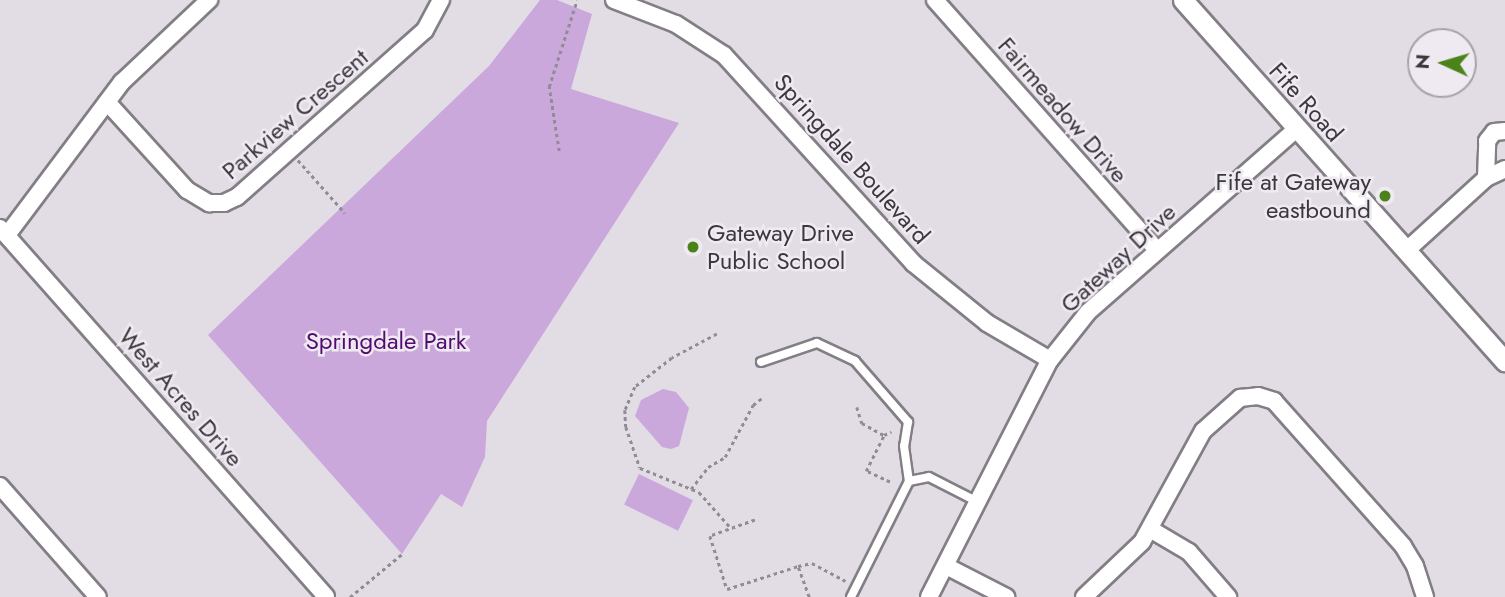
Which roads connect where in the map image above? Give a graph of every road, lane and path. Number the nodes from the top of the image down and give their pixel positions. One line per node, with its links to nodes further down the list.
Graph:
1 (209, 0): 7 (street)
2 (441, 0): 10 (street, Parkview Crescent)
3 (577, 0): 11 (path)
4 (935, 0): 16 (street, Fairmeadow Drive)
5 (1183, 0): 8 (street, Fife Road)
6 (625, 2): 19 (street, Springdale Boulevard)
7 (107, 102): 10 (street, Parkview Crescent); 15 (street)
8 (1296, 129): 16 (street, Gateway Drive); 17 (street, Fife Road)
9 (1505, 131): 13 (street)
10 (290, 151): 14 (path)
11 (559, 151)
12 (1505, 169): 13 (street)
13 (1486, 178): 17 (street)
14 (345, 213)
15 (4, 232): 39 (street, West Acres Drive)
16 (1157, 250): 19 (street, Gateway Drive)
17 (1407, 250): 20 (street, Fife Road)
18 (717, 334): 29 (path)
19 (1050, 360): 30 (street, Gateway Drive)
20 (1505, 361)
21 (761, 362): 26 (lane)
22 (762, 398): 29 (path)
23 (857, 407): 25 (path)
24 (891, 432): 25 (path)
25 (884, 435): 27 (path)
26 (909, 481): 30 (lane); 42 (lane)
27 (890, 482)
28 (0, 486): 38 (street)
29 (691, 489): 32 (path)
30 (978, 502): 36 (street, Gateway Drive)
31 (755, 520): 32 (path)
32 (731, 528): 35 (path)
33 (1150, 529): 45 (street); 46 (street); 47 (street)
34 (402, 554): 40 (path)
35 (798, 566): 37 (path); 41 (path)
36 (946, 566): 43 (street, Gateway Drive); 44 (street)
37 (846, 581)
38 (98, 597)
39 (326, 597)
40 (350, 597)
41 (809, 597)
42 (851, 597)
43 (929, 597)
44 (1006, 597)
45 (1084, 597)
46 (1228, 597)
47 (1425, 597)

